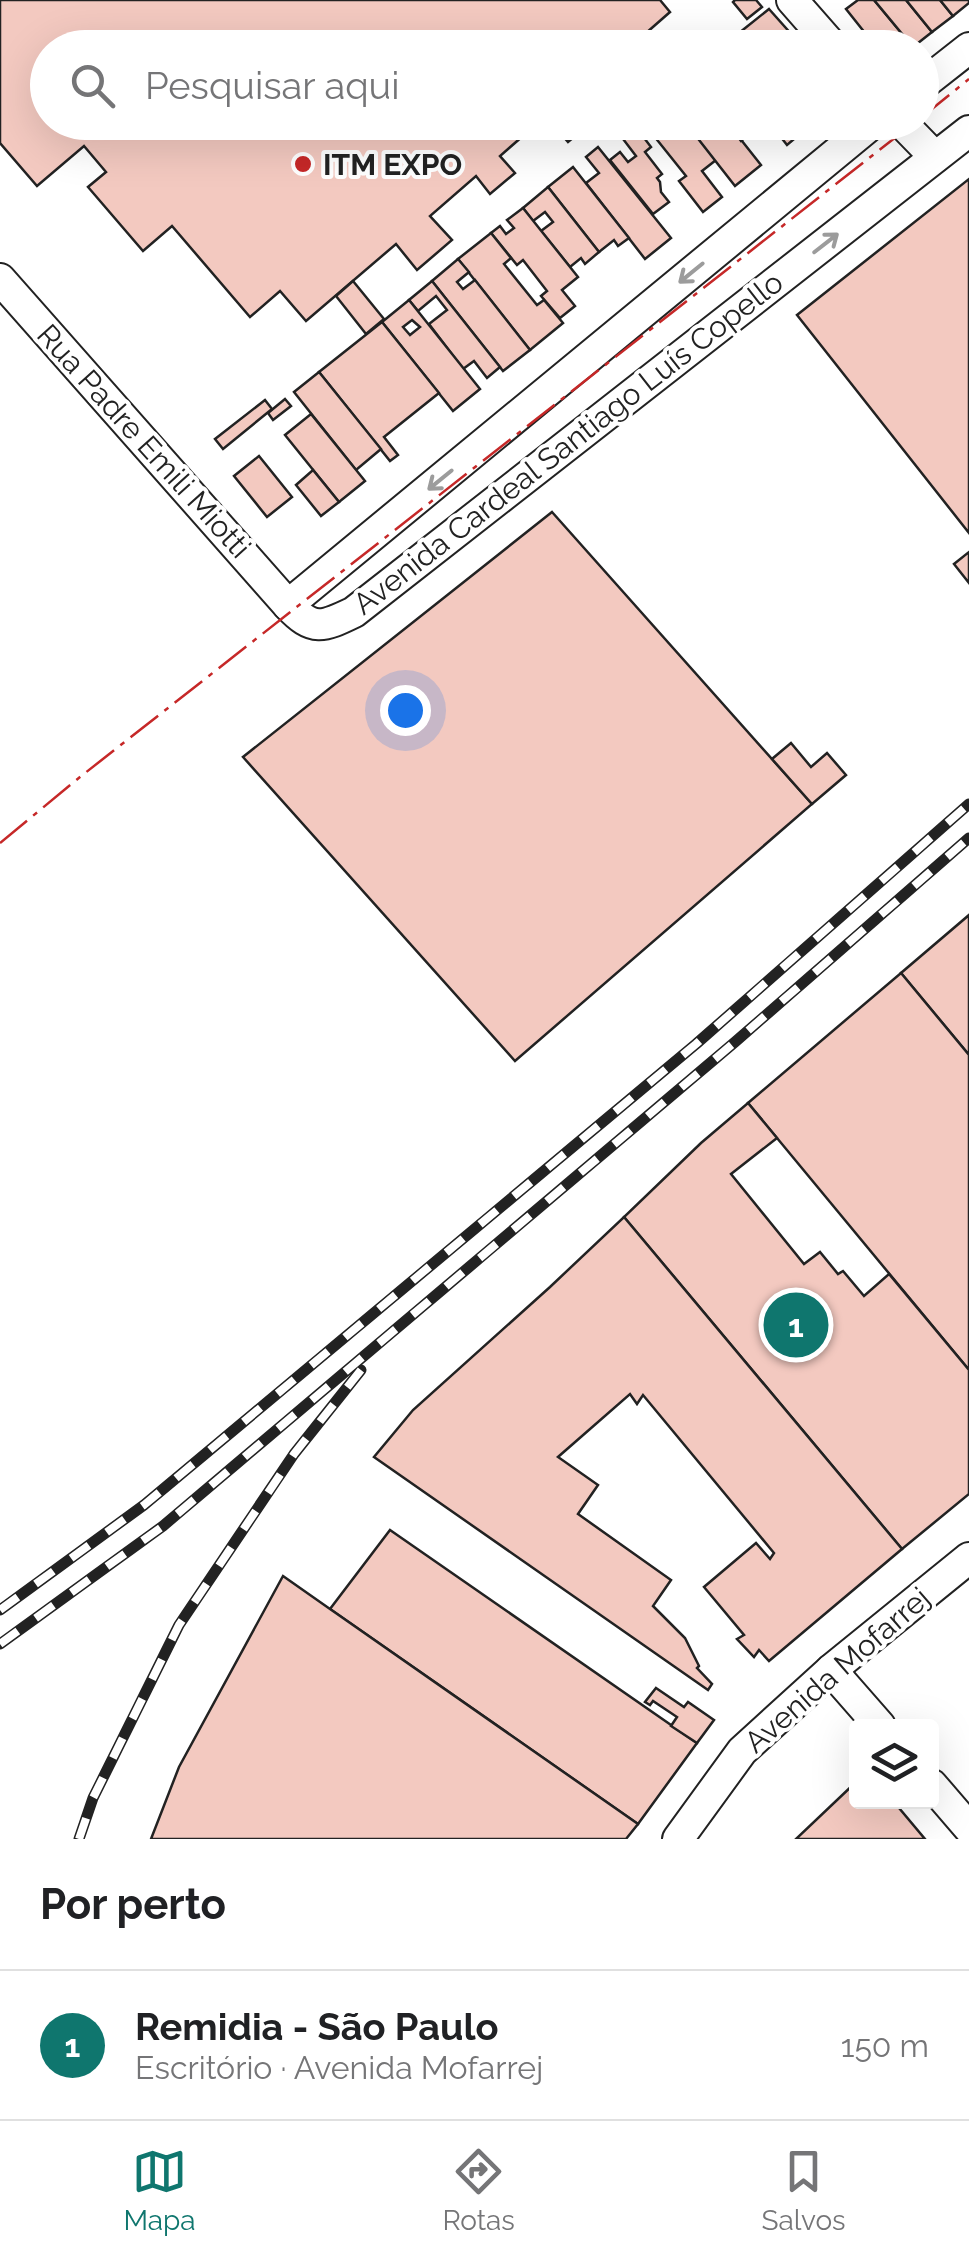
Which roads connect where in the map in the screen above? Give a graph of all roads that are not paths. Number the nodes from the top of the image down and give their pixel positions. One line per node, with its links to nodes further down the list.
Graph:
1 (792, 0): 2 (street)
2 (818, 30)
3 (969, 48): 4 (street)
4 (939, 72)
5 (969, 131): 8 (street, Avenida Cardeal Santiago Luís Copello)
6 (852, 140): 10 (street, Avenida Cardeal Santiago Luís Copello, one-way to 10)
7 (918, 140): 8 (street)
8 (935, 157): 10 (street, Avenida Cardeal Santiago Luís Copello, one-way to 8)
9 (0, 279): 10 (street, Rua Padre Emili Miotti)
10 (288, 605)
11 (969, 1558): 12 (street, Avenida Mofarrej)
12 (830, 1670): 13 (street); 16 (street, Avenida Mofarrej)
13 (874, 1719)
14 (939, 1793): 15 (street)
15 (969, 1828)
16 (678, 1839)

